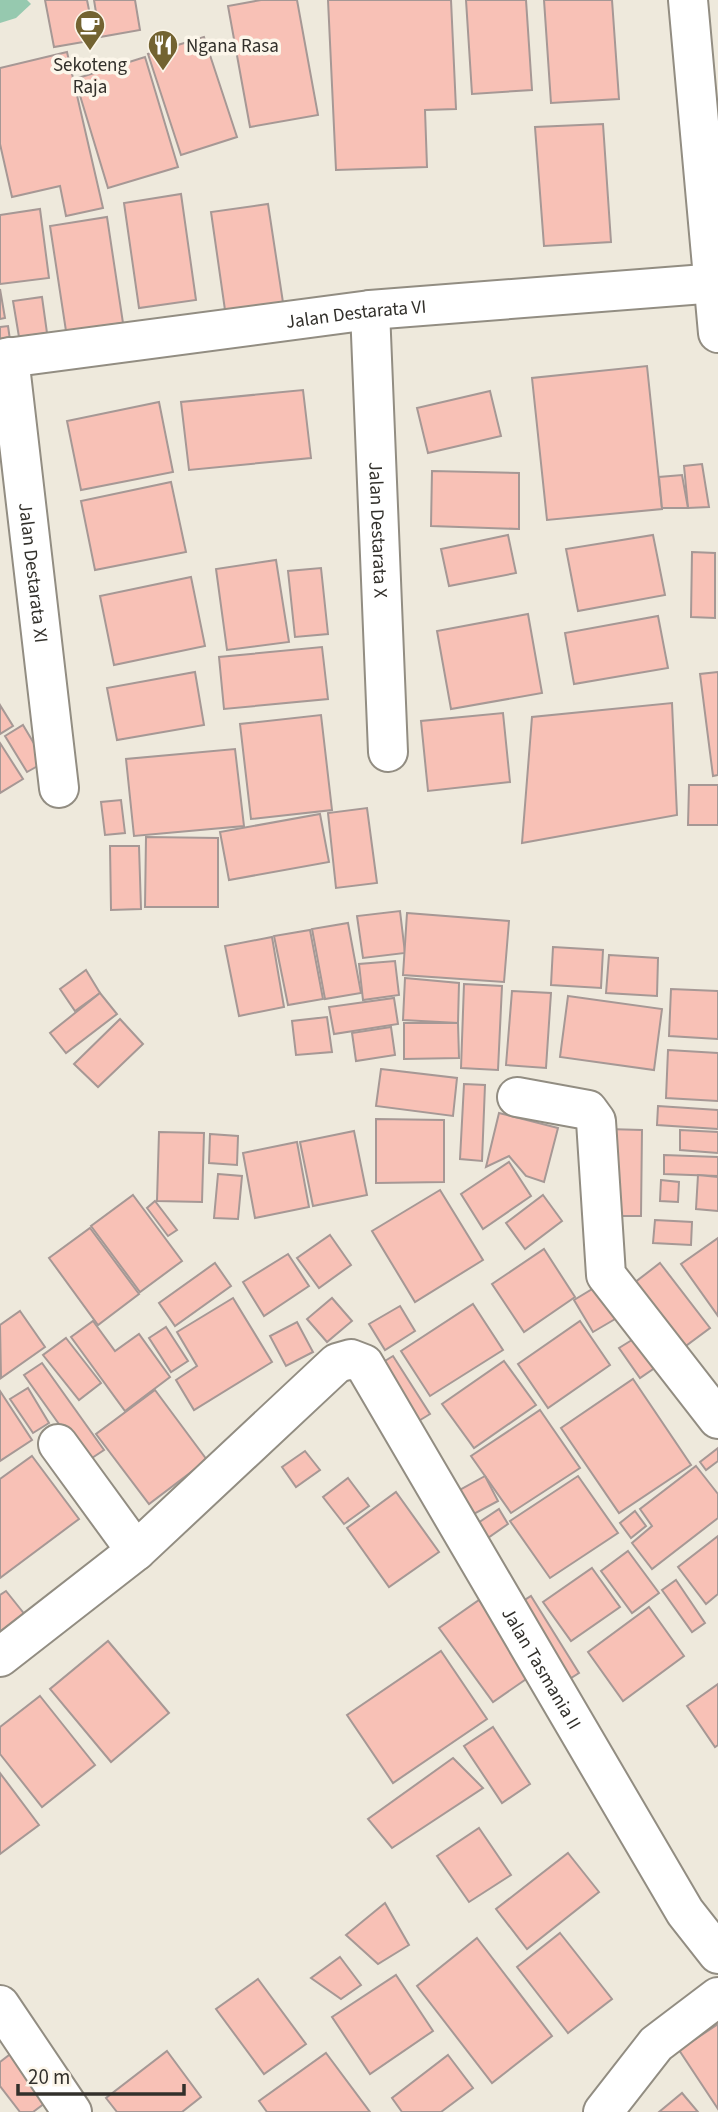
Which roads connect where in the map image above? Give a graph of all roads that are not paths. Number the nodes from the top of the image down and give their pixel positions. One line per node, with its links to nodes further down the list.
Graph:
1 (688, 0): 2 (street)
2 (716, 283): 3 (street, Jalan Destarata VI); 4 (street)
3 (370, 310): 5 (street, Jalan Destarata VI); 6 (street, Jalan Destarata X)
4 (718, 333)
5 (5, 358): 7 (street, Jalan Destarata XI)
6 (388, 752)
7 (59, 788)
8 (517, 1097): 9 (street)
9 (718, 1419)
10 (58, 1444): 11 (street)
11 (136, 1551): 12 (street); 13 (street, Jalan Tasmania II)
12 (0, 1657)
13 (718, 1954)
14 (718, 1997): 17 (street)
15 (0, 2005): 16 (street)
16 (72, 2112)
17 (603, 2112)

